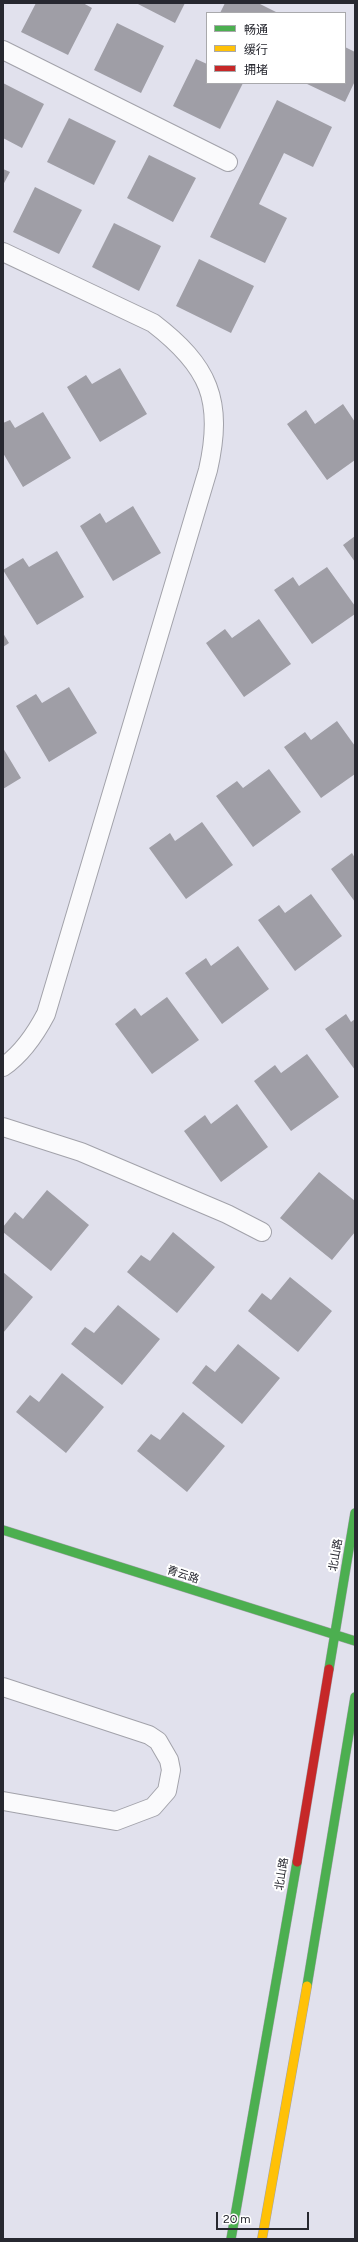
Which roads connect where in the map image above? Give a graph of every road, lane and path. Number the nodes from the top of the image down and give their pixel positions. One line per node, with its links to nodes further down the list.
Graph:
1 (3, 50): 2 (lane)
2 (228, 162)
3 (3, 252): 4 (lane)
4 (3, 1067)
5 (3, 1127): 6 (lane)
6 (262, 1232)
7 (355, 1513): 9 (street, 北山路)
8 (3, 1530): 9 (street, 青云路)
9 (334, 1635): 10 (street, 青云路); 14 (street, 北山路)
10 (355, 1641)
11 (3, 1687): 13 (lane)
12 (355, 1697): 15 (street)
13 (3, 1802)
14 (231, 2239)
15 (262, 2239)

